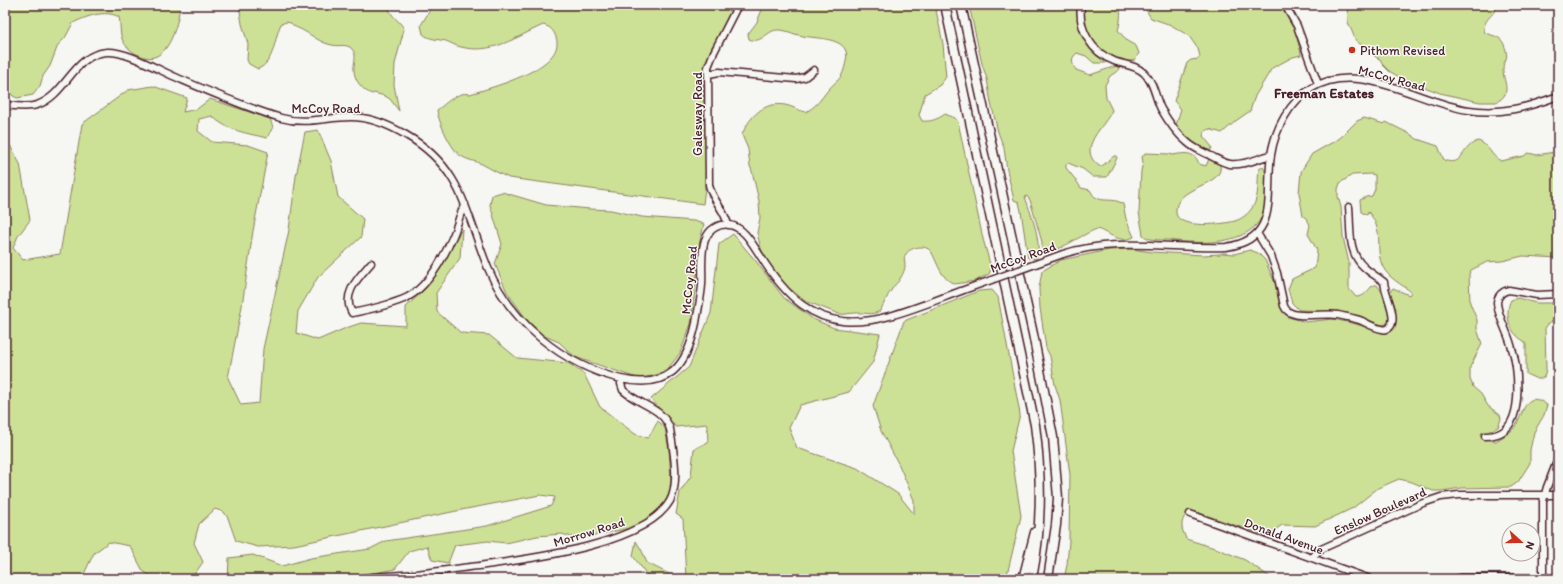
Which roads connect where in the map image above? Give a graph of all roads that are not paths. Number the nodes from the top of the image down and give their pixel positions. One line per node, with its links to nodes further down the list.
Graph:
1 (738, 5): 7 (street, Galesway Road)
2 (945, 5): 23 (highway)
3 (961, 5): 31 (highway)
4 (1081, 5): 11 (street)
5 (1285, 5): 8 (street)
6 (814, 70): 7 (street)
7 (709, 74): 14 (street, Galesway Road)
8 (1318, 84): 9 (street, McCoy Road); 11 (street, McCoy Road)
9 (1558, 96)
10 (5, 105): 12 (street, McCoy Road)
11 (1271, 154): 15 (street, McCoy Road)
12 (465, 204): 16 (street); 18 (street, McCoy Road)
13 (1350, 207): 15 (street)
14 (728, 224): 15 (street, McCoy Road, bridge); 18 (street, McCoy Road)
15 (1257, 232)
16 (371, 263)
17 (1558, 294): 19 (street)
18 (621, 379): 28 (street, Morrow Road)
19 (1485, 436)
20 (1558, 459): 21 (street)
21 (1544, 495): 22 (street, Enslow Boulevard); 25 (street, Enslow Boulevard); 26 (street)
22 (1558, 495)
23 (1041, 508): 29 (highway); 30 (highway)
24 (1190, 514): 25 (street, Donald Avenue)
25 (1312, 558): 32 (street, Donald Avenue)
26 (1543, 578): 27 (street); 33 (street)
27 (1558, 578)
28 (358, 579)
29 (1023, 579)
30 (1032, 579)
31 (1048, 579)
32 (1370, 579)
33 (1456, 579)

